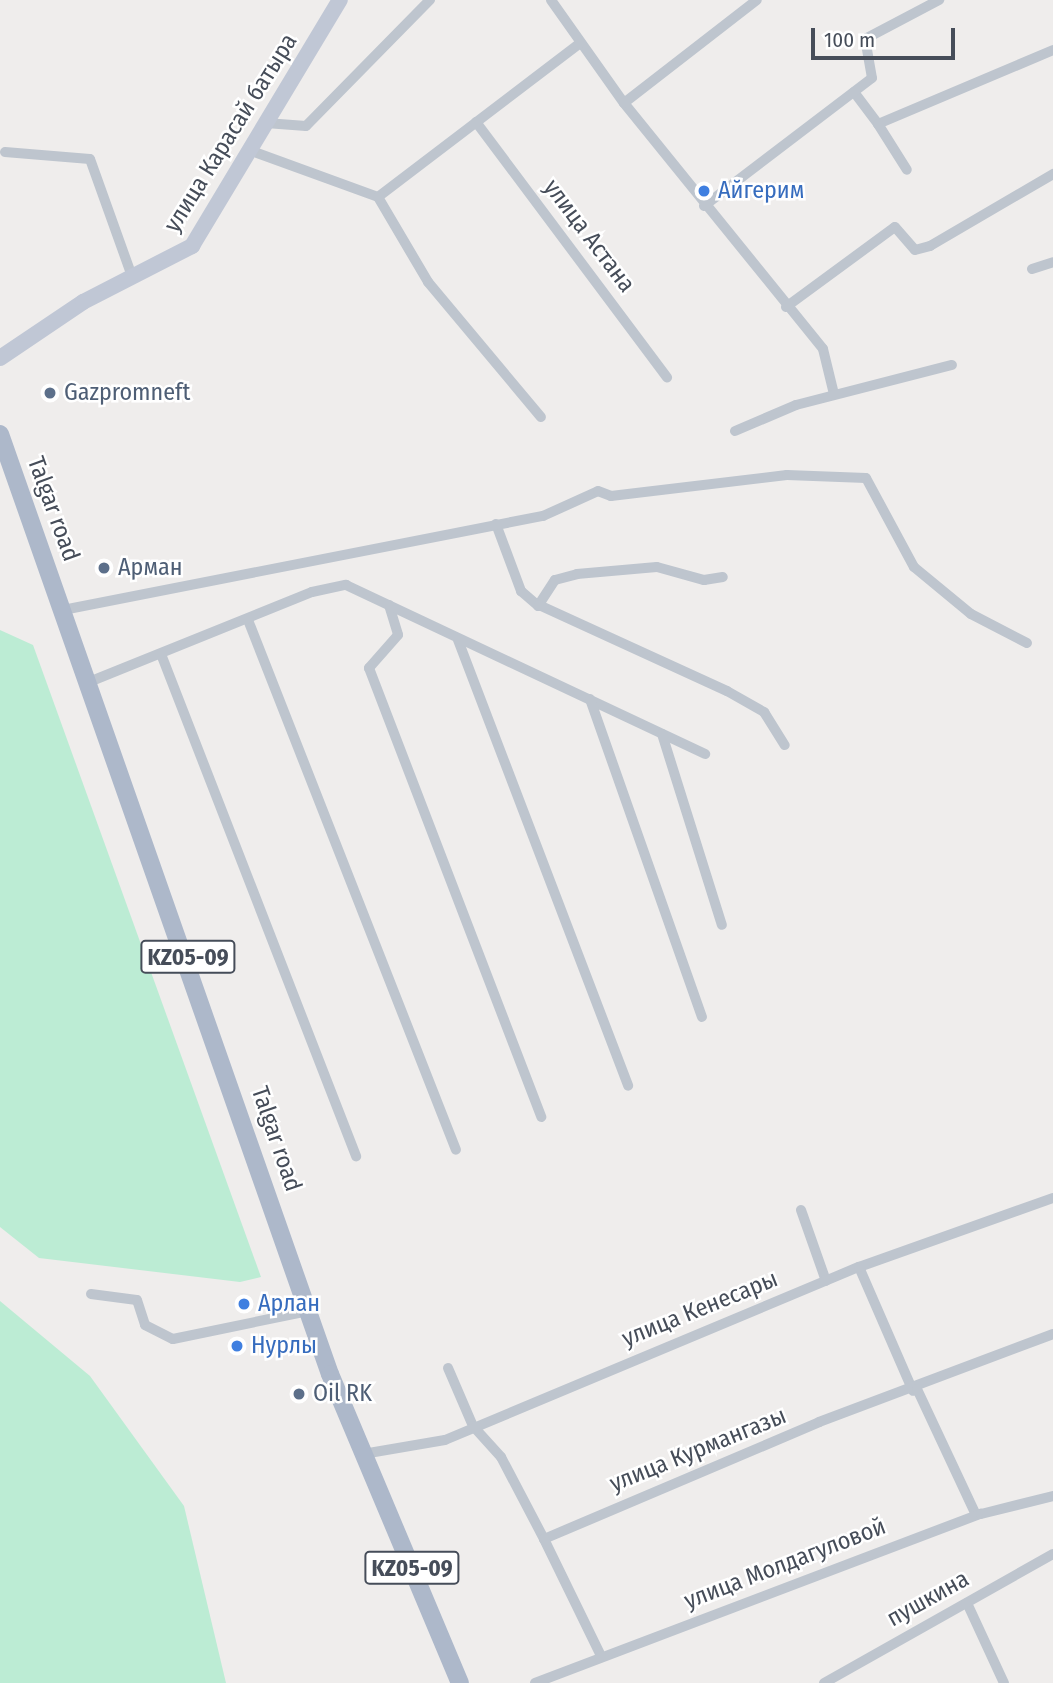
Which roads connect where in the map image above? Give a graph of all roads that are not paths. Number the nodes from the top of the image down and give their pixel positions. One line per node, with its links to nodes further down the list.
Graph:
1 (339, 0): 11 (street, улица Карасай батыра)
2 (430, 0): 11 (street)
3 (551, 0): 6 (street)
4 (757, 0): 9 (street)
5 (939, 0): 8 (street)
6 (579, 44): 9 (street); 10 (street)
7 (1053, 50): 12 (street)
8 (854, 92): 12 (street); 18 (street)
9 (624, 103): 18 (street)
10 (476, 122): 17 (street); 25 (street, улица Астана)
11 (265, 123): 13 (street, улица Карасай батыра)
12 (878, 124): 15 (street)
13 (249, 150): 17 (street); 21 (street, улица Карасай батыра)
14 (5, 152): 21 (street)
15 (907, 170)
16 (1053, 174): 22 (street)
17 (378, 197): 27 (street)
18 (704, 206): 22 (street)
19 (1053, 262): 20 (street)
20 (1032, 270)
21 (132, 276): 23 (street, улица Карасай батыра)
22 (786, 307): 26 (street)
23 (0, 358)
24 (952, 365): 26 (street)
25 (667, 377)
26 (834, 394): 28 (street)
27 (541, 417)
28 (735, 431)
29 (0, 434): 32 (main road, Talgar road / KZ05-09)
30 (496, 524): 32 (street); 34 (street); 37 (street)
31 (723, 576): 34 (street)
32 (61, 605): 39 (main road, Talgar road / KZ05-09)
33 (389, 605): 35 (street); 36 (street); 47 (street)
34 (539, 605): 42 (street)
35 (248, 620): 38 (street); 48 (street)
36 (458, 640): 40 (street); 46 (street)
37 (1027, 643)
38 (161, 654): 39 (street); 49 (street)
39 (89, 682): 55 (main road, Talgar road / KZ05-09)
40 (590, 699): 41 (street); 45 (street)
41 (662, 734): 43 (street); 44 (street)
42 (785, 745)
43 (705, 754)
44 (722, 925)
45 (702, 1017)
46 (628, 1086)
47 (541, 1117)
48 (456, 1150)
49 (356, 1156)
50 (1053, 1198): 52 (street, улица Кенесары)
51 (801, 1210): 53 (street)
52 (859, 1267): 53 (street, улица Кенесары); 58 (street)
53 (826, 1281): 59 (street, улица Кенесары)
54 (91, 1294): 55 (street)
55 (309, 1311): 60 (main road, Talgar road / KZ05-09)
56 (1053, 1335): 58 (street, улица Курмангазы)
57 (448, 1368): 59 (street)
58 (915, 1390): 62 (street); 63 (street, улица Курмангазы)
59 (473, 1426): 60 (street, улица Кенесары); 63 (street)
60 (363, 1454): 67 (main road, Talgar road / KZ05-09)
61 (1053, 1496): 62 (street, улица Молдагуловой)
62 (975, 1516): 66 (street, улица Молдагуловой)
63 (544, 1539): 66 (street)
64 (1053, 1554): 65 (street, пушкина)
65 (967, 1603): 69 (street, пушкина); 70 (street)
66 (601, 1656): 68 (street, улица Молдагуловой)
67 (460, 1683)
68 (535, 1683)
69 (824, 1683)
70 (1004, 1683)

